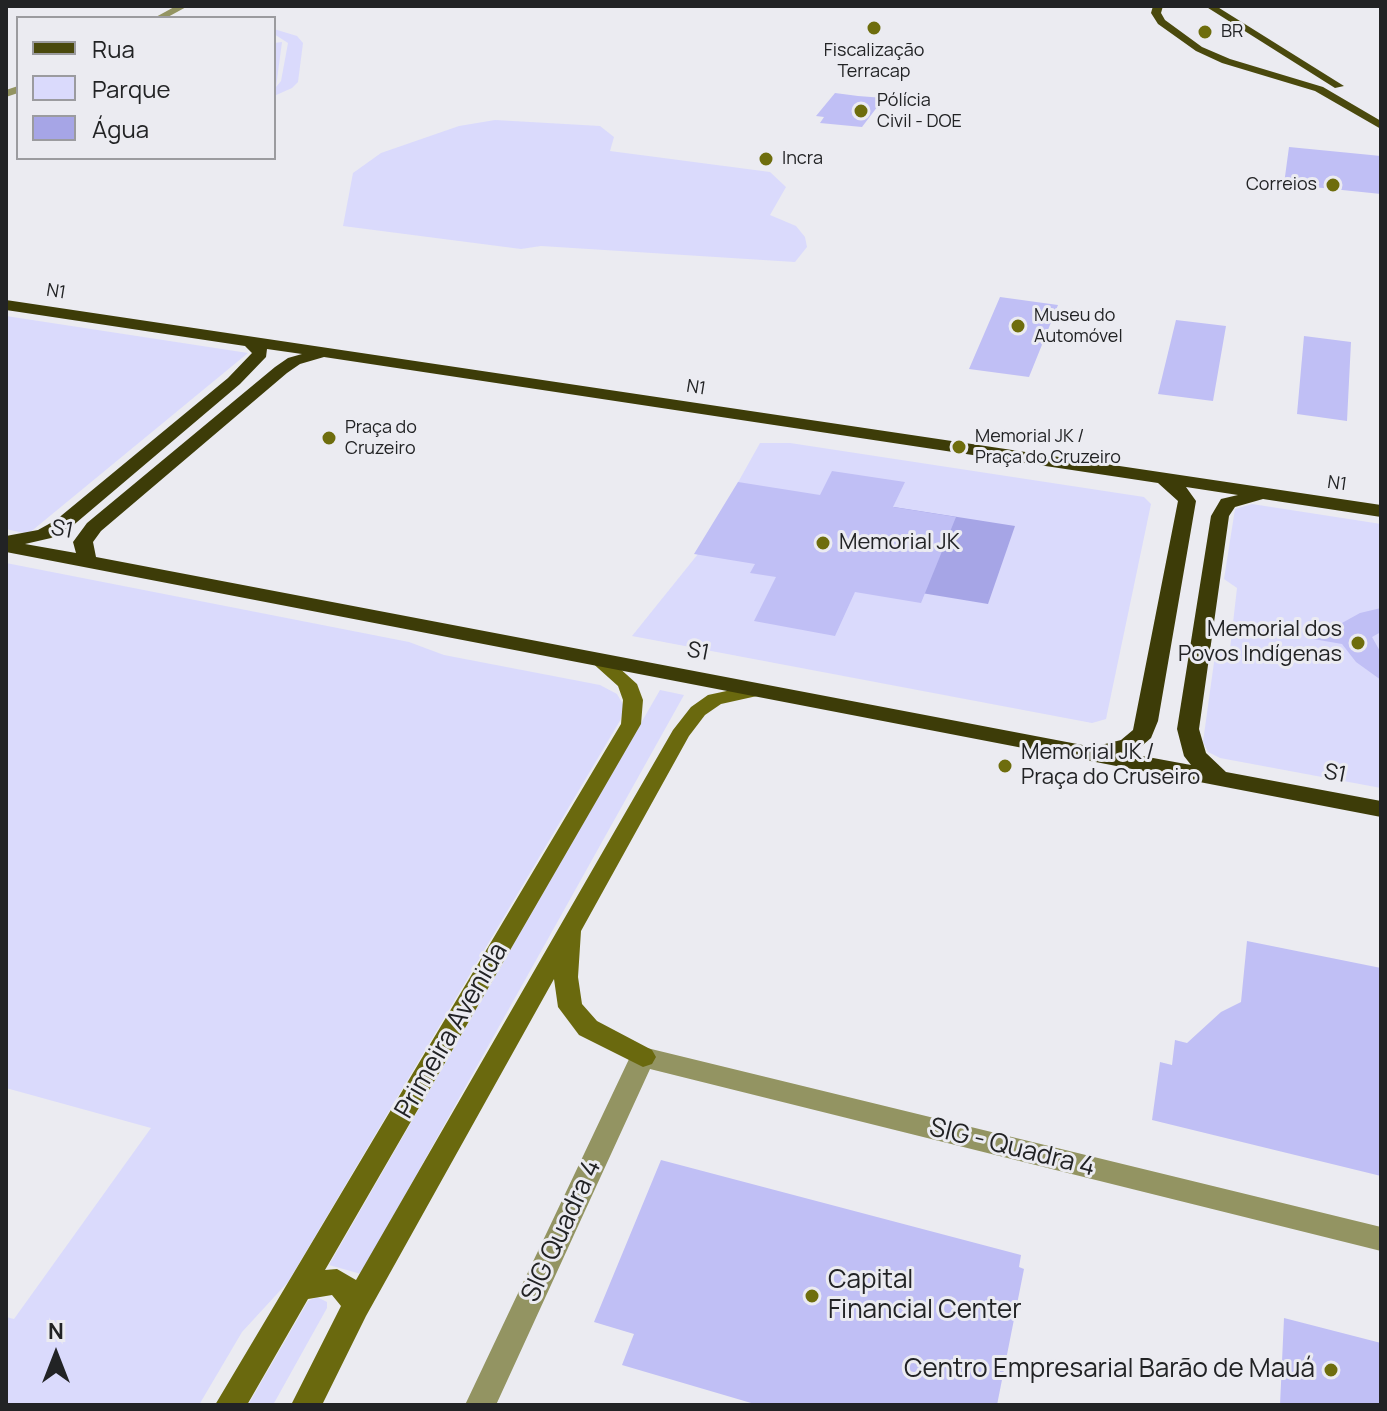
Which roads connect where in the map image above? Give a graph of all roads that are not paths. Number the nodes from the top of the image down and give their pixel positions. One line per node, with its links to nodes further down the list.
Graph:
1 (183, 6): 4 (street)
2 (1158, 6): 6 (main road)
3 (1210, 6): 5 (main road)
4 (163, 16)
5 (1310, 69): 6 (main road); 7 (main road)
6 (1279, 75): 8 (main road)
7 (1381, 113)
8 (1381, 126)
9 (6, 305): 10 (highway, N1)
10 (249, 341): 11 (highway, N1); 15 (highway)
11 (332, 353): 12 (highway, N1); 16 (highway)
12 (1163, 478): 13 (highway, N1); 19 (highway)
13 (1269, 494): 14 (highway, N1); 20 (highway)
14 (1381, 511)
15 (6, 544): 16 (highway, S1)
16 (87, 561): 17 (highway, S1)
17 (599, 660): 18 (highway, S1); 25 (main road, Primeira Avenida)
18 (759, 690): 19 (highway, S1); 22 (main road)
19 (1089, 753): 20 (highway, S1)
20 (1220, 778): 21 (highway, S1)
21 (1381, 809)
22 (571, 924): 23 (main road); 26 (main road)
23 (643, 1057): 24 (street, SIG - Quadra 4); 29 (street, SIG Quadra 4)
24 (1381, 1239)
25 (299, 1290): 26 (main road); 27 (main road, Primeira Avenida)
26 (356, 1307): 28 (main road)
27 (230, 1405)
28 (306, 1405)
29 (480, 1405)

